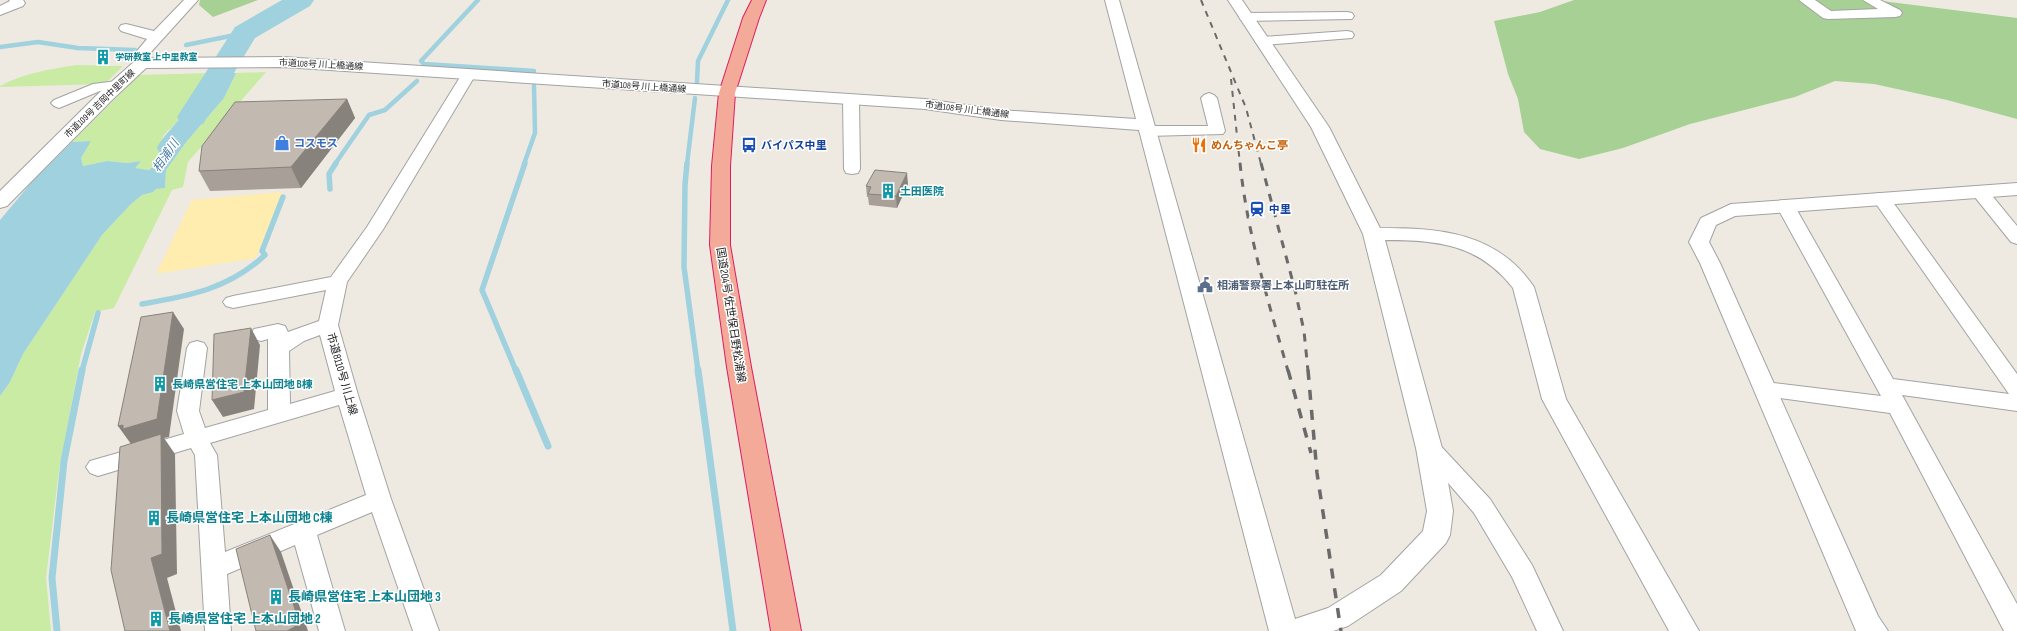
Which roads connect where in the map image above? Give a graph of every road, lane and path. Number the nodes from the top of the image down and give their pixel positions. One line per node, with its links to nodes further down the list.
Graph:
1 (16, 0): 8 (street)
2 (191, 0): 14 (street, 市道109号 吉岡中里町線)
3 (758, 0): 19 (highway, 国道204号 佐世保日野松浦線)
4 (1112, 0): 23 (street)
5 (1235, 0): 12 (street)
6 (1806, 0): 7 (street)
7 (1870, 0)
8 (0, 12): 11 (street)
9 (1336, 12): 10 (street)
10 (1316, 16): 12 (street); 15 (street)
11 (17, 17)
12 (1246, 17): 15 (street)
13 (126, 28): 14 (street)
14 (159, 36): 16 (street, 市道109号 吉岡中里町線)
15 (1262, 41): 30 (street)
16 (142, 63): 17 (street, 市道108号 川上橋通線); 18 (street, 市道109号 吉岡中里町線)
17 (469, 74): 19 (street, 市道108号 川上橋通線); 32 (street, 市道8110号 川上線)
18 (117, 86): 22 (street); 28 (street, 市道109号 吉岡中里町線)
19 (728, 92): 21 (street, 市道108号 川上橋通線); 56 (highway, 国道204号 佐世保日野松浦線)
20 (1209, 98): 23 (street)
21 (851, 100): 23 (street, 市道108号 川上橋通線); 24 (street)
22 (60, 103)
23 (1146, 128): 57 (street)
24 (852, 169)
25 (2017, 189): 26 (street)
26 (1980, 191): 27 (street); 31 (street)
27 (1881, 198): 29 (street); 38 (street)
28 (0, 202)
29 (1785, 205): 39 (street); 40 (street)
30 (1373, 234): 47 (street); 60 (street)
31 (2017, 238)
32 (337, 282): 33 (street); 34 (street, 市道8110号 川上線)
33 (233, 302)
34 (328, 325): 37 (street); 42 (street, 市道8110号 川上線)
35 (261, 334): 37 (street)
36 (197, 348): 46 (street)
37 (278, 348): 45 (street)
38 (2010, 372): 41 (street)
39 (1886, 385): 43 (street); 44 (street)
40 (1765, 389): 44 (street); 61 (street)
41 (2017, 390)
42 (347, 395): 45 (street); 49 (street, 市道8110号 川上線)
43 (2017, 402)
44 (1897, 406): 52 (street)
45 (279, 416): 46 (street)
46 (197, 439): 48 (street); 51 (street)
47 (1429, 448): 58 (street); 59 (street)
48 (98, 467)
49 (380, 499): 50 (street); 55 (street, 市道8110号 川上線)
50 (304, 532): 51 (street); 54 (street)
51 (214, 568): 53 (street)
52 (2017, 629)
53 (218, 631)
54 (332, 631)
55 (426, 631)
56 (786, 631)
57 (1284, 631)
58 (1298, 631)
59 (1550, 631)
60 (1684, 631)
61 (1873, 631)

